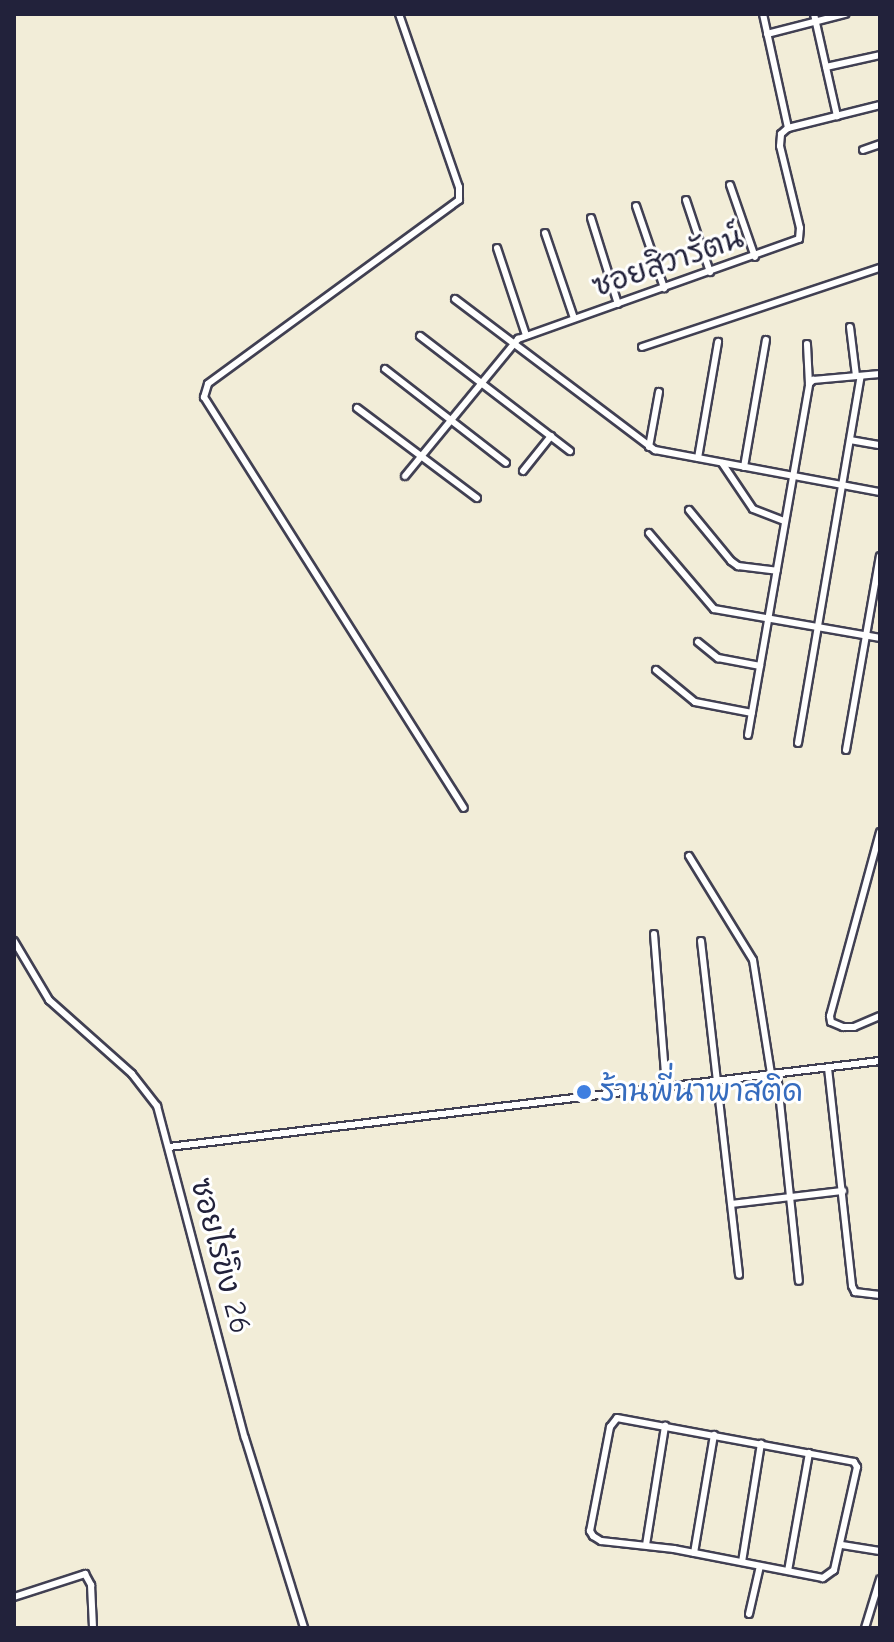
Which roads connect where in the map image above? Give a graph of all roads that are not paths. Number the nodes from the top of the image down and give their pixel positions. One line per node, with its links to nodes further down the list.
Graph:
1 (399, 14): 74 (street)
2 (763, 14): 5 (street)
3 (845, 14): 4 (street)
4 (814, 18): 5 (street); 7 (street)
5 (767, 34): 10 (street)
6 (880, 55): 7 (street)
7 (826, 67): 9 (street)
8 (880, 105): 9 (street)
9 (837, 116): 10 (street)
10 (788, 128): 19 (street, ซอยสิวารัตน์)
11 (880, 144): 12 (street)
12 (863, 150)
13 (730, 185): 19 (street)
14 (686, 200): 21 (street)
15 (636, 206): 22 (street)
16 (591, 218): 24 (street)
17 (545, 233): 25 (street)
18 (497, 248): 27 (street)
19 (755, 257): 21 (street, ซอยสิวารัตน์)
20 (880, 268): 33 (street)
21 (710, 272): 22 (street, ซอยสิวารัตน์)
22 (664, 288): 24 (street, ซอยสิวารัตน์)
23 (455, 299): 31 (street)
24 (618, 304): 25 (street, ซอยสิวารัตน์)
25 (574, 318): 27 (street, ซอยสิวารัตน์)
26 (850, 327): 36 (street)
27 (526, 335): 31 (street, ซอยสิวารัตน์)
28 (420, 336): 37 (street)
29 (766, 340): 51 (street)
30 (718, 342): 48 (street)
31 (514, 343): 37 (street, ซอยสิวารัตน์); 45 (street)
32 (807, 344): 38 (street)
33 (642, 347)
34 (385, 369): 41 (street)
35 (880, 374): 36 (street)
36 (858, 376): 38 (street); 43 (street)
37 (480, 382): 41 (street, ซอยสิวารัตน์); 42 (street)
38 (809, 384): 54 (street)
39 (659, 392): 45 (street)
40 (357, 408): 47 (street)
41 (451, 419): 47 (street, ซอยสิวารัตน์); 49 (street)
42 (551, 436): 46 (street); 52 (street)
43 (850, 440): 44 (street); 55 (street)
44 (879, 445)
45 (649, 447): 48 (street)
46 (570, 451)
47 (420, 457): 53 (street, ซอยสิวารัตน์); 57 (street)
48 (698, 458): 50 (street)
49 (506, 463)
50 (722, 463): 51 (street); 59 (street)
51 (744, 467): 54 (street)
52 (523, 471)
53 (405, 476)
54 (793, 476): 55 (street); 59 (street)
55 (843, 485): 56 (street); 64 (street)
56 (880, 492)
57 (477, 498)
58 (689, 510): 62 (street)
59 (785, 521): 62 (street)
60 (649, 533): 63 (street)
61 (880, 556): 65 (street)
62 (777, 571): 63 (street)
63 (768, 619): 64 (street); 68 (street)
64 (818, 629): 65 (street); 72 (street)
65 (865, 636): 66 (street); 73 (street)
66 (880, 638)
67 (698, 642): 68 (street)
68 (760, 666): 70 (street)
69 (656, 670): 70 (street)
70 (752, 713): 71 (street)
71 (748, 735)
72 (798, 743)
73 (846, 750)
74 (464, 808)
75 (880, 832): 80 (street)
76 (689, 856): 83 (street)
77 (654, 934): 85 (street)
78 (14, 941): 86 (street, ซอยไร่ขิง 26)
79 (701, 941): 84 (street)
80 (880, 1016)
81 (880, 1061): 82 (street)
82 (828, 1068): 83 (street); 87 (street)
83 (774, 1074): 84 (street); 88 (street)
84 (719, 1080): 85 (street); 89 (street)
85 (666, 1086): 86 (street)
86 (169, 1147): 108 (street, ซอยไร่ขิง 26)
87 (843, 1191): 88 (street); 92 (street)
88 (790, 1197): 89 (street); 91 (street)
89 (732, 1204): 90 (street)
90 (739, 1275)
91 (799, 1281)
92 (880, 1295)
93 (665, 1426): 94 (street); 97 (street); 97 (street)
94 (714, 1435): 95 (street); 100 (street)
95 (761, 1444): 96 (street); 101 (street)
96 (809, 1453): 98 (street); 103 (street)
97 (646, 1545): 100 (street)
98 (842, 1545): 99 (street); 103 (street)
99 (880, 1551)
100 (694, 1553): 101 (street)
101 (742, 1562): 102 (street)
102 (760, 1566): 103 (street); 106 (street)
103 (788, 1571)
104 (880, 1579): 109 (street)
105 (14, 1597): 107 (street)
106 (749, 1614)
107 (93, 1628)
108 (304, 1628)
109 (865, 1628)

